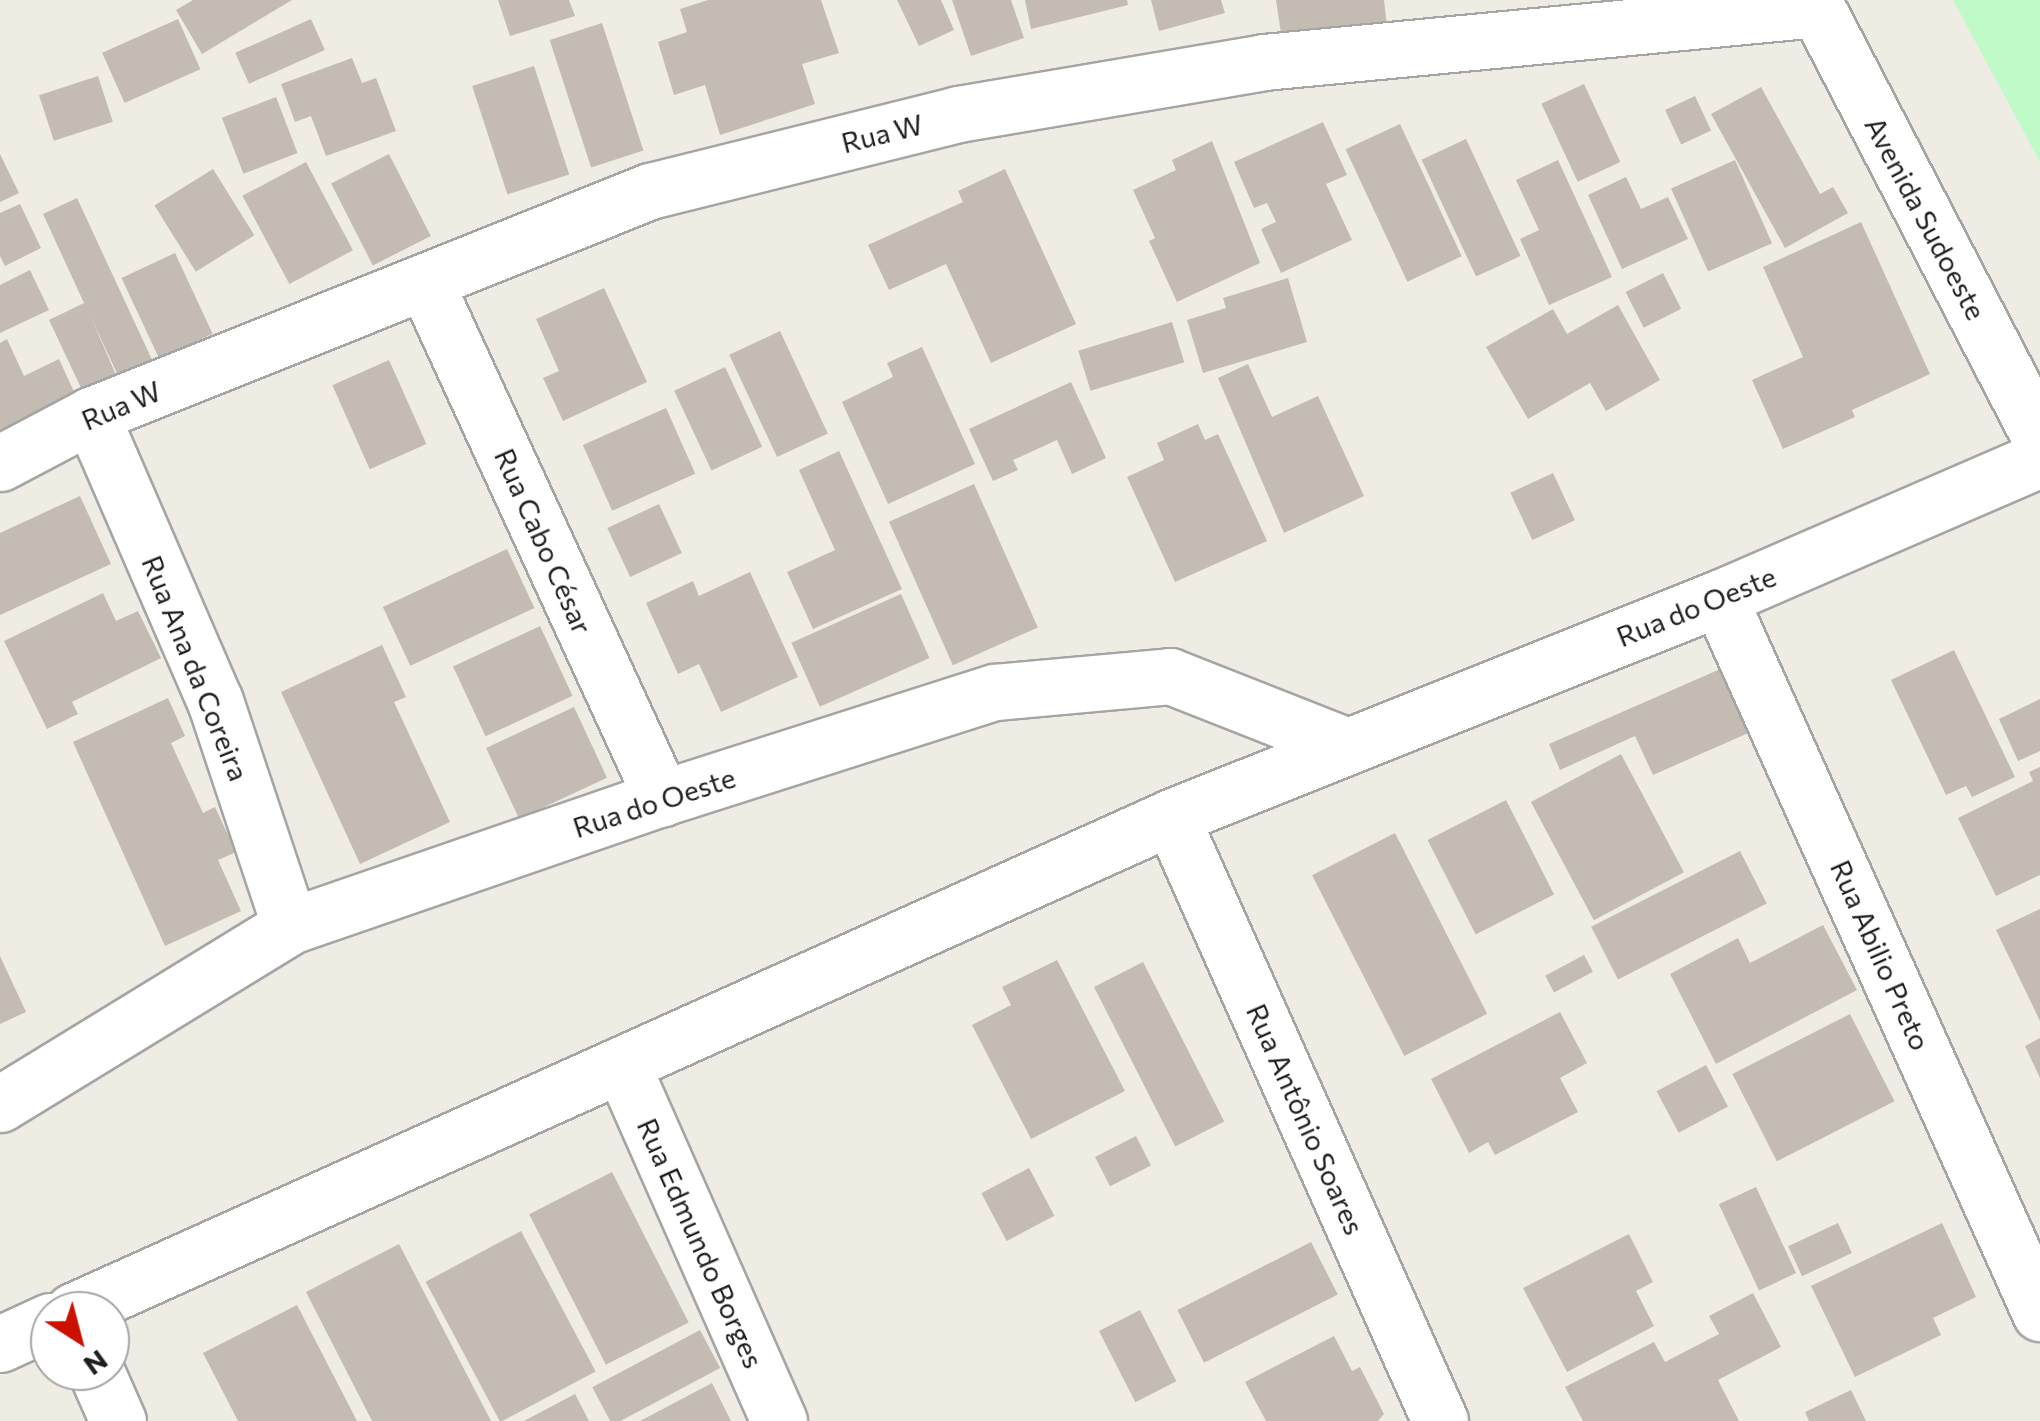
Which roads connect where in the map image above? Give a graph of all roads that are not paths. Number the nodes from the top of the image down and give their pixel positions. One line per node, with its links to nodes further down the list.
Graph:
1 (1815, 4): 2 (street, Rua W); 4 (street, Avenida Sudoeste)
2 (426, 284): 3 (street, Rua W); 9 (street, Rua Cabo César)
3 (91, 415): 6 (street, Rua W); 11 (street, Rua Ana da Coreira)
4 (2040, 437)
5 (2040, 459): 7 (street, Rua do Oeste)
6 (0, 464)
7 (1719, 598): 8 (street, Rua do Oeste); 15 (street, Rua Abilio Preto)
8 (1348, 746): 9 (street, Rua do Oeste); 10 (street, Rua do Oeste)
9 (662, 798): 11 (street, Rua do Oeste)
10 (1171, 817): 12 (street, Rua do Oeste); 21 (street, Rua Antônio Soares)
11 (290, 926): 13 (street, Rua do Oeste)
12 (622, 1064): 14 (street, Rua do Oeste); 20 (street, Rua Edmundo Borges)
13 (0, 1104)
14 (117, 1291)
15 (2040, 1313)
16 (30, 1330): 17 (street)
17 (0, 1344)
18 (105, 1391): 19 (street)
19 (118, 1421)
20 (779, 1421)
21 (1440, 1421)

